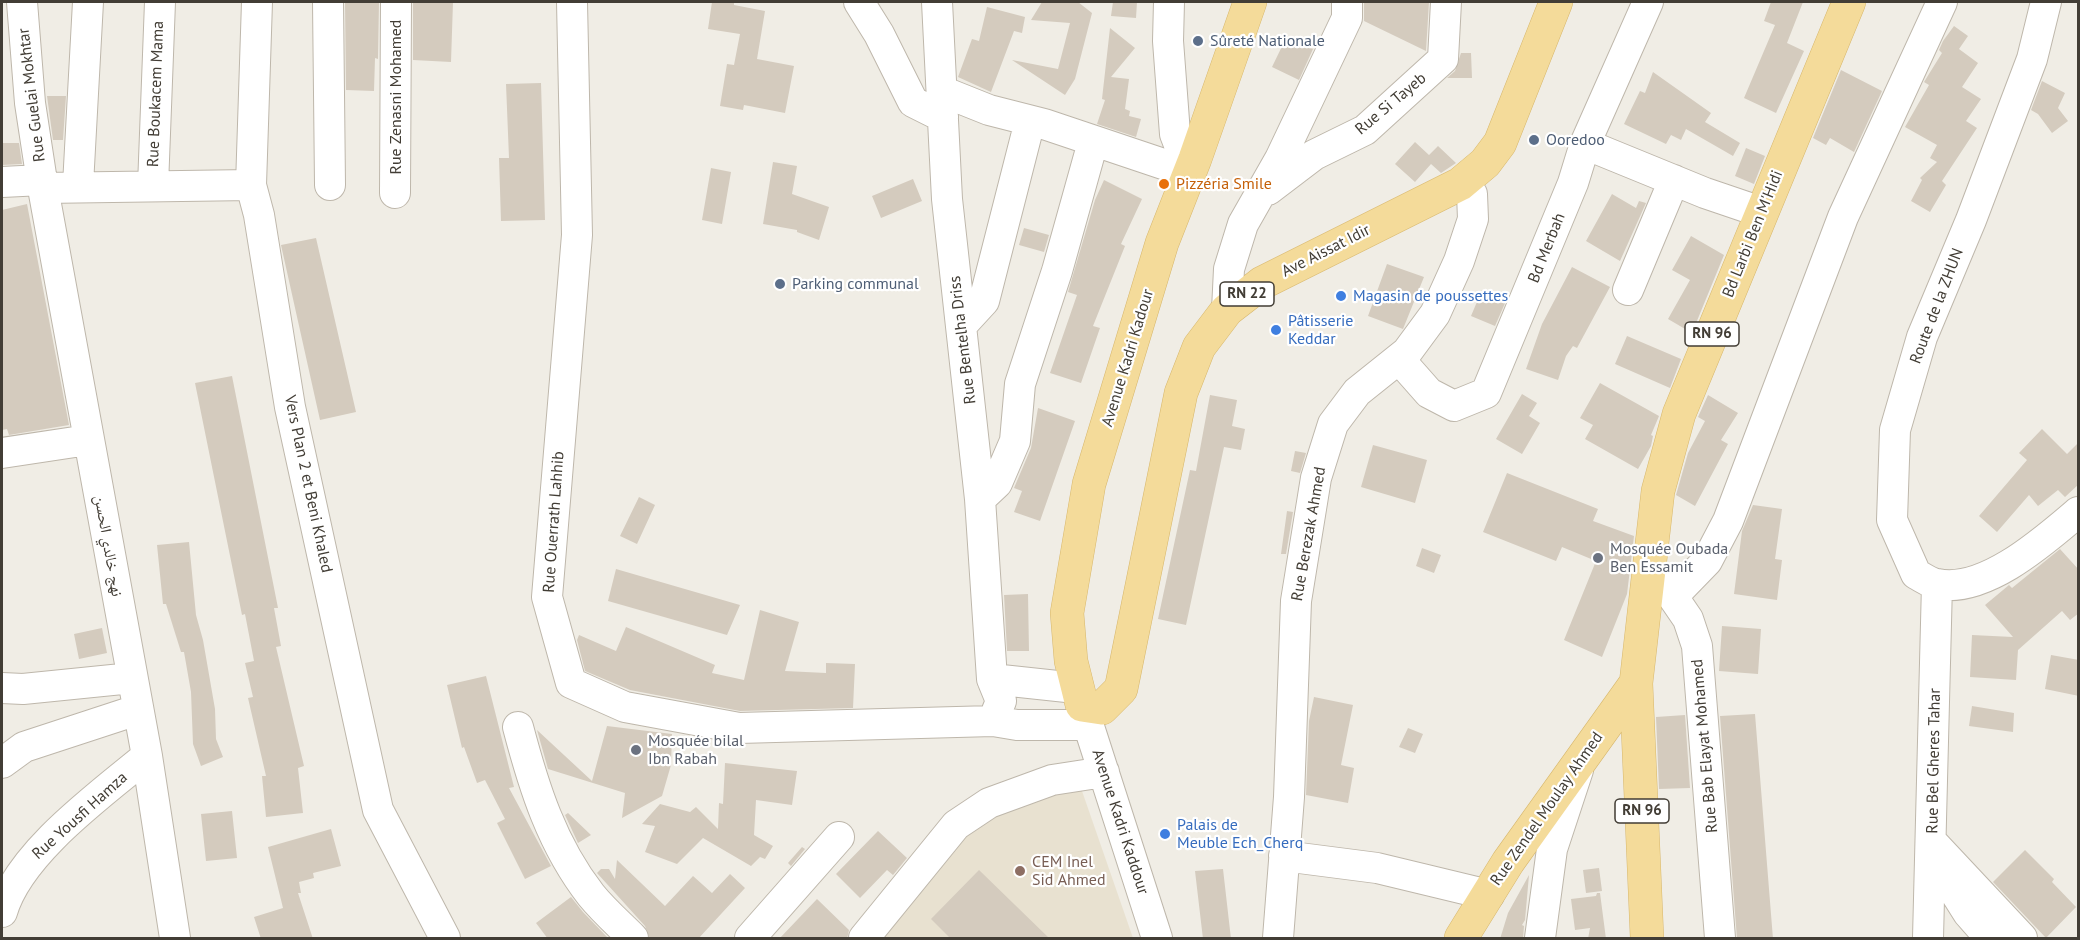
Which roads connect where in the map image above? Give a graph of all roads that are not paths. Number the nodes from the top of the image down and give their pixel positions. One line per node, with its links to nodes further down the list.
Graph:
1 (22, 2): 31 (street, Rue Guelai Mokhtar)
2 (88, 2): 27 (street)
3 (160, 2): 30 (street, Rue Boukacem Mama)
4 (257, 2): 28 (street)
5 (328, 2): 29 (street)
6 (396, 2): 32 (street, Rue Zenasni Mohamed)
7 (572, 2): 52 (street, Rue Ouerrath Lahhib)
8 (859, 2): 19 (street)
9 (937, 2): 19 (street, Rue Bentelha Driss)
10 (1169, 2): 23 (street)
11 (1250, 2): 23 (main road, Avenue Kadri Kadour)
12 (1347, 2): 33 (street)
13 (1446, 2): 33 (street, Rue Si Tayeb)
14 (1648, 2): 22 (street, Bd Merbah)
15 (1849, 2): 34 (main road, Bd Larbi Ben M'Hidi / RN 96)
16 (1942, 2): 45 (street)
17 (2046, 2): 44 (street, Route de la ZHUN)
18 (1551, 9): 26 (main road, Ave Aissat Idir / RN 22)
19 (943, 105): 20 (street); 37 (street, Rue Bentelha Driss)
20 (1030, 121): 21 (street); 37 (street)
21 (1093, 142): 23 (street); 41 (street)
22 (1585, 144): 24 (street); 38 (street, Bd Merbah)
23 (1190, 173): 50 (main road, Avenue Kadri Kadour)
24 (1674, 180): 34 (street); 35 (street)
25 (2, 182): 31 (street)
26 (1460, 184): 36 (main road, Ave Aissat Idir / RN 22); 38 (street, Rue Berezak Ahmed)
27 (78, 185): 30 (street); 31 (street)
28 (251, 185): 30 (street); 64 (street, Vers Plan 2 et Beni Khaled)
29 (330, 185)
30 (153, 186)
31 (44, 188): 39 (street, نهج خالدي الحسن)
32 (396, 193)
33 (1258, 197): 36 (street)
34 (1761, 212): 43 (main road, Bd Larbi Ben M'Hidi / RN 96)
35 (1628, 290)
36 (1227, 310): 50 (main road, Ave Aissat Idir / RN 22)
37 (962, 326): 41 (street, Rue Bentelha Driss)
38 (1399, 359): 60 (street, Rue Berezak Ahmed)
39 (88, 440): 40 (street); 46 (street, نهج خالدي الحسن)
40 (2, 453)
41 (980, 499): 47 (street, Rue Bentelha Driss)
42 (2079, 512): 44 (street)
43 (1650, 567): 45 (street, Rue Bab Elayat Mohamed); 48 (main road, Bd Larbi Ben M'Hidi / RN 96)
44 (1937, 584): 59 (street, Rue Bel Gheres Tahar)
45 (1674, 595): 73 (street, Rue Bab Elayat Mohamed)
46 (132, 678): 49 (street); 51 (street, نهج خالدي الحسن)
47 (992, 679): 50 (street); 52 (street, Rue Bentelha Driss)
48 (1636, 683): 55 (main road, Rue Zendel Moulay Ahmed); 72 (main road, RN 96)
49 (2, 688)
50 (1087, 706): 52 (street); 57 (street, Avenue Kadri Kaddour)
51 (137, 710): 54 (street, نهج خالدي الحسن); 56 (street)
52 (993, 721)
53 (518, 727): 65 (street)
54 (147, 756): 62 (street, Rue Yousfi Hamza); 63 (street, نهج خالدي الحسن)
55 (1581, 759): 61 (main road, Rue Zendel Moulay Ahmed); 71 (street)
56 (2, 763)
57 (1104, 772): 67 (street); 68 (street, Avenue Kadri Kaddour)
58 (839, 837): 66 (street)
59 (1932, 848): 74 (street, Rue Bel Gheres Tahar); 75 (street); 76 (street)
60 (1284, 856): 61 (street); 69 (street, Rue Berezak Ahmed)
61 (1489, 895): 70 (main road, Rue Zendel Moulay Ahmed)
62 (2, 912)
63 (175, 939)
64 (445, 939)
65 (633, 939)
66 (750, 939)
67 (864, 939)
68 (1157, 939)
69 (1278, 939)
70 (1461, 939)
71 (1540, 939)
72 (1647, 939)
73 (1720, 939)
74 (1928, 939)
75 (1990, 939)
76 (2022, 939)

